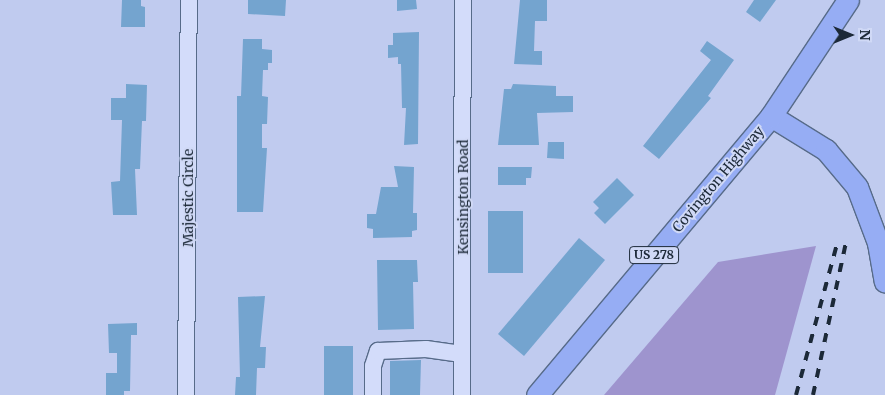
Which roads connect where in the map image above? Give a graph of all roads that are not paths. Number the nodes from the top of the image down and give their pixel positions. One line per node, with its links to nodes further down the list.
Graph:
1 (189, 0): 7 (street, Majestic Circle)
2 (463, 0): 6 (street, Kensington Road)
3 (848, 0): 4 (main road, Covington Highway / US 278)
4 (771, 116): 5 (main road); 10 (main road, Covington Highway / US 278)
5 (885, 281)
6 (462, 354): 8 (street); 9 (street, Kensington Road)
7 (186, 395)
8 (373, 395)
9 (462, 395)
10 (537, 395)

